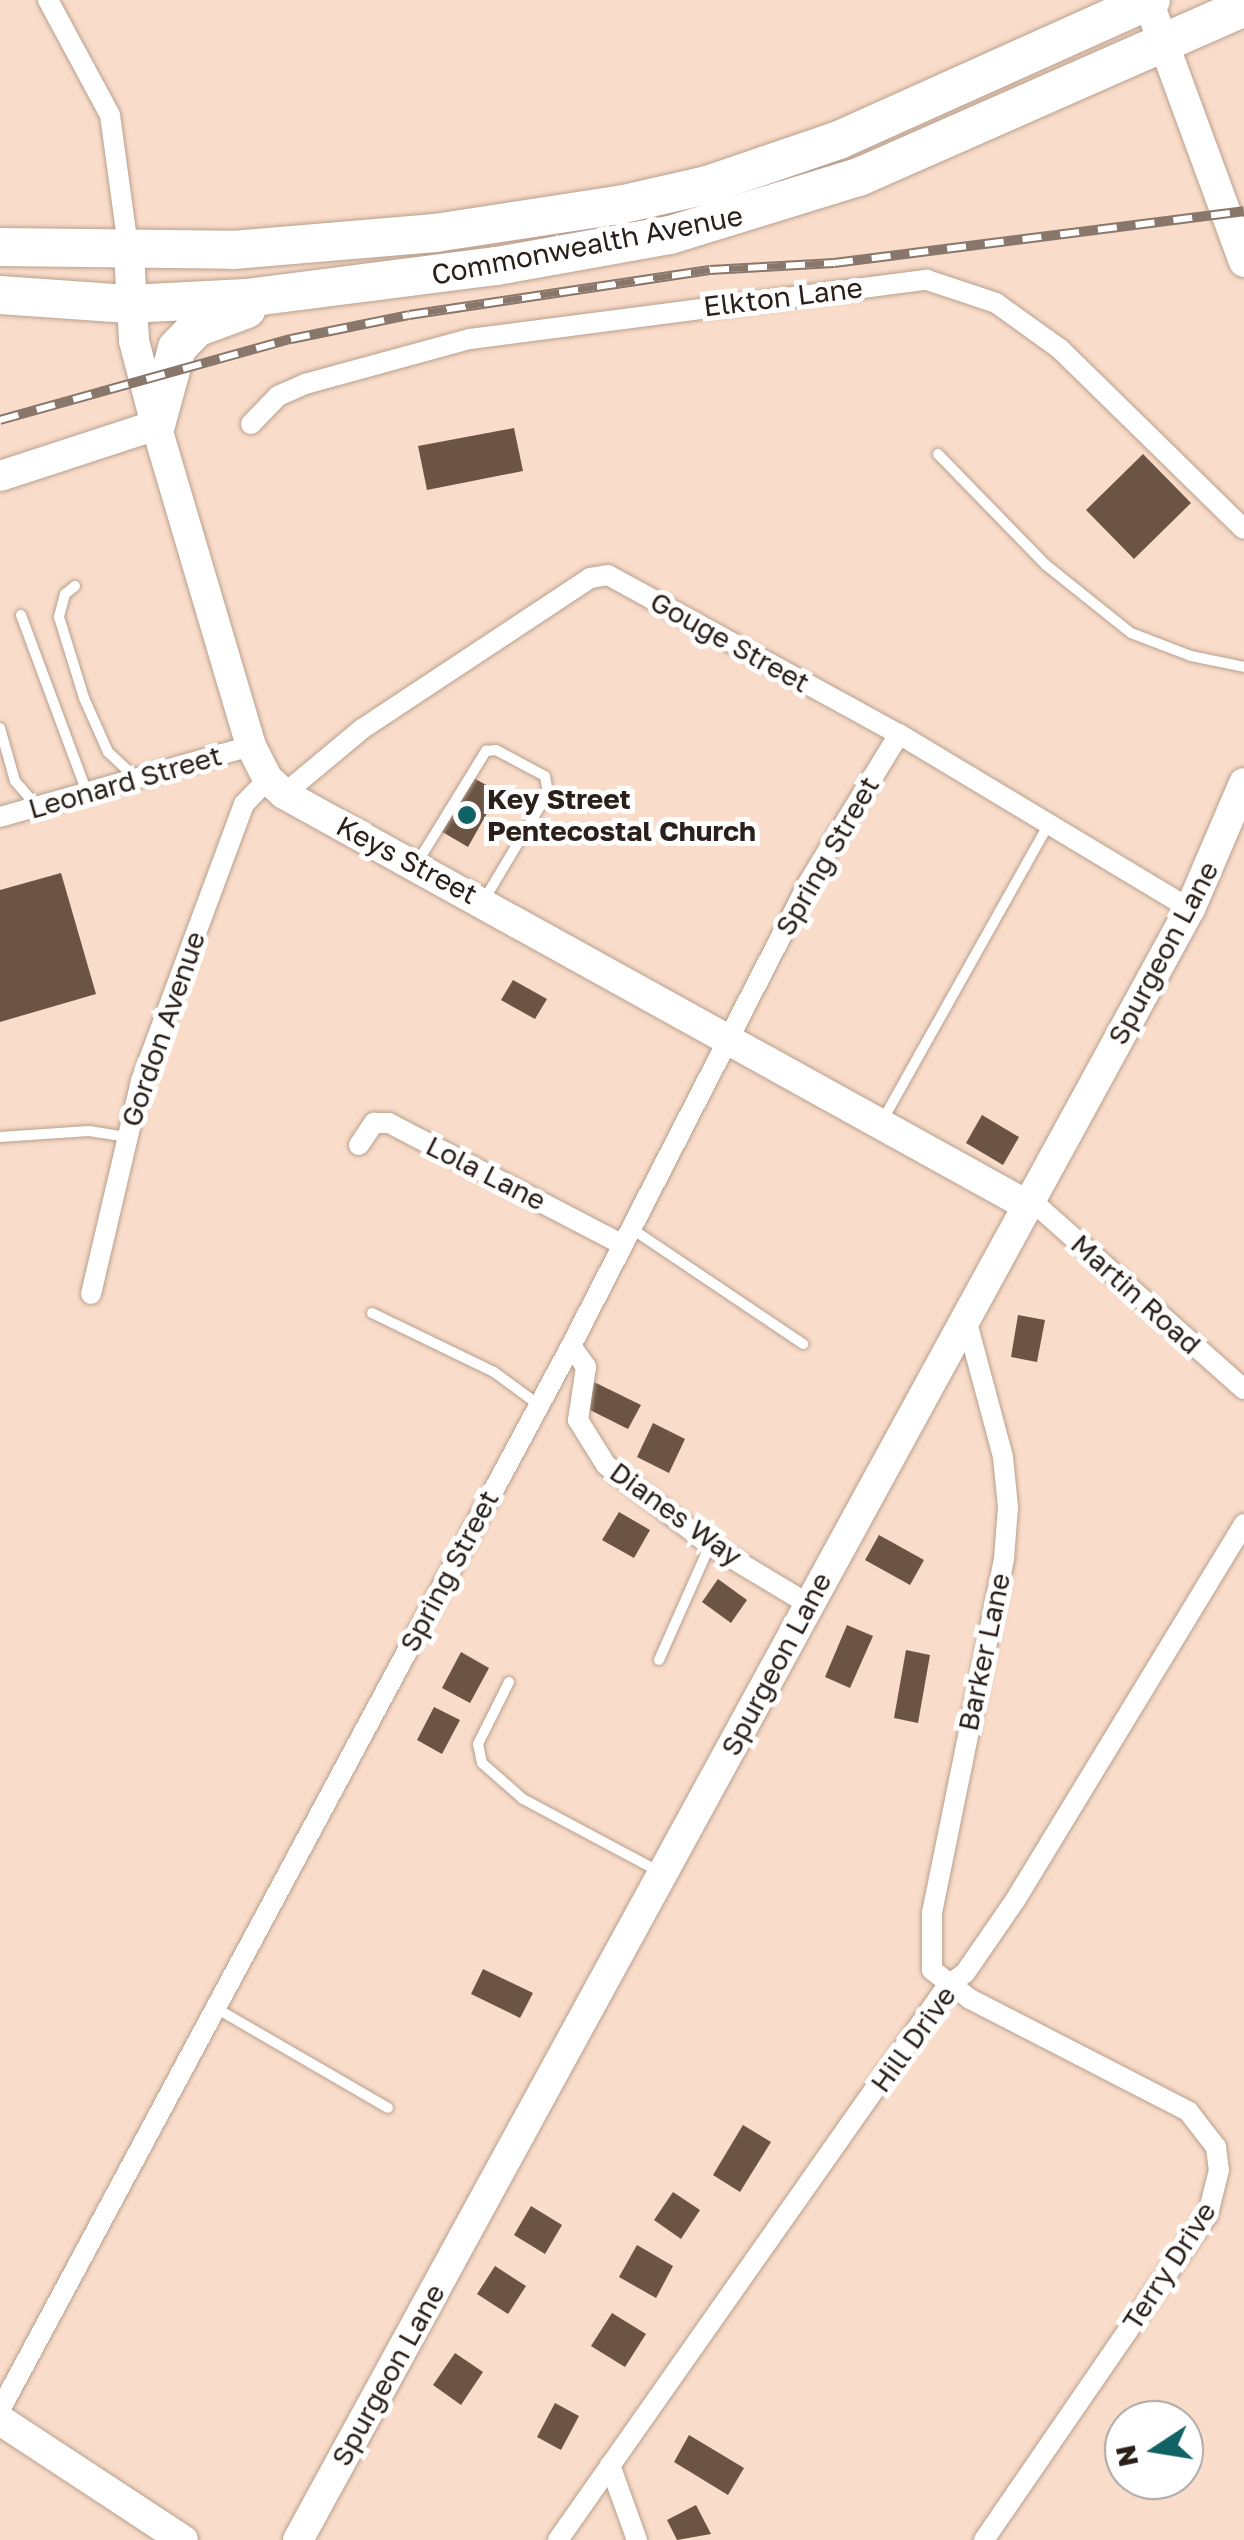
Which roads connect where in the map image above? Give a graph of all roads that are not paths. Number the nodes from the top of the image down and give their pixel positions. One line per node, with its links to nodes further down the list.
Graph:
1 (48, 0): 9 (street)
2 (1150, 1): 4 (street); 5 (highway, Commonwealth Avenue)
3 (1244, 6): 4 (highway, Commonwealth Avenue)
4 (1164, 41): 6 (highway, Commonwealth Avenue); 10 (street)
5 (804, 154): 6 (highway); 7 (highway, Commonwealth Avenue)
6 (817, 194): 11 (highway, Commonwealth Avenue)
7 (435, 233): 9 (highway, Commonwealth Avenue); 11 (highway)
8 (0, 247): 9 (highway, Commonwealth Avenue)
9 (129, 253): 14 (street)
10 (1244, 262)
11 (442, 273): 12 (highway, Commonwealth Avenue)
12 (308, 291): 14 (highway, Commonwealth Avenue); 16 (highway)
13 (0, 295): 14 (highway, Commonwealth Avenue)
14 (129, 304): 16 (street)
15 (251, 424): 19 (street, Elkton Lane)
16 (156, 426): 18 (street); 25 (street)
17 (938, 454): 22 (lane)
18 (0, 476)
19 (1244, 529)
20 (74, 586): 26 (lane)
21 (21, 616): 29 (lane)
22 (1244, 667)
23 (0, 728): 30 (lane)
24 (898, 734): 28 (street, Gouge Street); 32 (street, Gouge Street); 36 (street, Spring Street)
25 (251, 746): 26 (street, Leonard Street); 28 (street)
26 (137, 778): 29 (street, Leonard Street)
27 (1244, 783): 35 (street, Spurgeon Lane)
28 (276, 786): 33 (street, Keys Street); 38 (street, Gordon Avenue)
29 (87, 792): 30 (street, Leonard Street)
30 (38, 806): 31 (street, Leonard Street)
31 (0, 818)
32 (1048, 825): 35 (street, Gouge Street); 37 (lane)
33 (416, 862): 34 (street, Keys Street); 34 (lane)
34 (484, 901): 36 (street, Keys Street)
35 (1190, 909): 41 (street, Spurgeon Lane)
36 (726, 1041): 37 (street, Keys Street); 42 (street, Spring Street)
37 (878, 1128): 41 (street, Keys Street)
38 (125, 1136): 39 (lane); 43 (street, Gordon Avenue)
39 (0, 1137)
40 (359, 1145): 42 (street, Lola Lane)
41 (1025, 1204): 45 (street, Spurgeon Lane); 48 (street, Martin Road)
42 (624, 1234): 46 (lane); 47 (street, Spring Street)
43 (91, 1294)
44 (372, 1312): 49 (lane)
45 (964, 1314): 52 (street, Spurgeon Lane); 56 (street, Barker Lane)
46 (803, 1344)
47 (571, 1346): 49 (street, Spring Street); 51 (street, Dianes Way)
48 (1244, 1390)
49 (539, 1405): 57 (street, Spring Street)
50 (1244, 1524): 56 (street, Hill Drive)
51 (710, 1545): 52 (street, Dianes Way); 53 (lane)
52 (808, 1604): 55 (street, Spurgeon Lane)
53 (660, 1660)
54 (509, 1682): 55 (lane)
55 (664, 1873): 63 (street, Spurgeon Lane)
56 (947, 1986): 61 (street, Hill Drive); 66 (street, Terry Drive)
57 (213, 2007): 58 (lane); 59 (street, Spring Street)
58 (388, 2108)
59 (0, 2410)
60 (0, 2420): 62 (street)
61 (610, 2465): 64 (street, Hill Drive); 65 (street)
62 (183, 2540)
63 (298, 2540)
64 (558, 2540)
65 (637, 2540)
66 (984, 2540)

